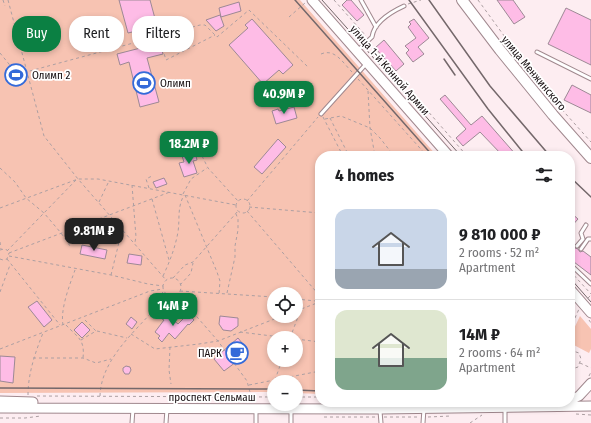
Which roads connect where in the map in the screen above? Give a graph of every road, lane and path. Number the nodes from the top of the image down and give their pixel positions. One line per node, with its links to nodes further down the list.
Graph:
1 (3, 0): 10 (path)
2 (8, 0): 27 (path)
3 (310, 0): 12 (path); 19 (main road, улица 1-й Конной Армии)
4 (334, 0): 16 (path)
5 (361, 0): 14 (lane)
6 (421, 0): 11 (path)
7 (462, 0): 45 (main road, улица Менжинского)
8 (468, 0): 37 (main road, улица Менжинского)
9 (478, 0): 36 (path)
10 (5, 6)
11 (404, 6): 14 (lane)
12 (290, 16)
13 (194, 27): 15 (path)
14 (376, 27): 16 (lane)
15 (215, 35): 18 (path); 26 (path)
16 (368, 41): 19 (lane); 44 (path)
17 (132, 43): 27 (path)
18 (194, 46)
19 (356, 51): 25 (main road, улица 1-й Конной Армии)
20 (164, 52): 21 (path)
21 (182, 52)
22 (537, 52): 29 (lane)
23 (0, 53): 27 (path)
24 (321, 54): 28 (path)
25 (367, 63): 28 (lane); 43 (main road, улица 1-й Конной Армии)
26 (308, 67)
27 (27, 71): 49 (path)
28 (355, 76): 30 (path); 31 (lane)
29 (591, 79)
30 (368, 91): 34 (path); 42 (path)
31 (321, 114): 33 (path); 59 (path)
32 (330, 118): 33 (path); 34 (path); 39 (path)
33 (325, 120): 38 (path)
34 (370, 128): 40 (path); 41 (path)
35 (194, 140): 47 (path)
36 (591, 142)
37 (591, 148)
38 (340, 151)
39 (346, 151)
40 (374, 151)
41 (390, 151)
42 (422, 151)
43 (445, 151)
44 (463, 151)
45 (591, 158)
46 (0, 168): 56 (path)
47 (208, 168): 54 (path); 58 (path)
48 (152, 176): 52 (path)
49 (78, 179): 50 (path); 56 (path); 60 (path); 68 (path)
50 (109, 181): 51 (path); 60 (path)
51 (132, 185): 52 (path); 62 (path)
52 (149, 188): 53 (path)
53 (170, 192): 54 (path); 57 (path)
54 (182, 194): 55 (path)
55 (185, 195): 61 (path); 78 (path); 86 (path)
56 (26, 198): 64 (path); 68 (path)
57 (152, 199): 62 (path); 86 (path)
58 (238, 201): 59 (path); 61 (path)
59 (247, 201): 63 (path)
60 (99, 203): 69 (path)
61 (236, 205): 65 (path)
62 (132, 206): 69 (path); 76 (path)
63 (249, 207): 66 (path); 67 (path)
64 (0, 208)
65 (238, 211): 66 (path); 70 (path)
66 (247, 211): 100 (path)
67 (315, 213)
68 (44, 214): 73 (path); 82 (path)
69 (109, 214): 72 (path); 73 (path)
70 (236, 214): 78 (path); 106 (path)
71 (586, 225): 79 (lane)
72 (122, 230): 76 (path); 91 (path)
73 (61, 233): 77 (path); 82 (path)
74 (591, 239): 80 (lane)
75 (0, 242): 81 (path)
76 (134, 244): 92 (path)
77 (70, 246)
78 (207, 246): 87 (path); 105 (path)
79 (577, 246)
80 (581, 249)
81 (1, 250): 82 (path)
82 (8, 252): 83 (path)
83 (9, 256): 85 (path); 89 (path)
84 (0, 259): 85 (path)
85 (7, 259): 88 (path)
86 (170, 261): 92 (path)
87 (193, 262): 94 (path); 97 (path)
88 (10, 263): 103 (path); 123 (path)
89 (76, 269): 91 (path); 122 (path)
90 (575, 269): 96 (lane)
91 (111, 276): 98 (path)
92 (163, 276): 95 (path)
93 (575, 276): 107 (path)
94 (173, 278): 95 (path); 97 (path)
95 (166, 280): 98 (path)
96 (591, 284)
97 (180, 285): 102 (path)
98 (163, 286): 99 (path)
99 (163, 289): 101 (path); 118 (path)
100 (315, 290)
101 (163, 291): 109 (path); 116 (path)
102 (180, 291): 104 (path); 105 (path)
103 (0, 292)
104 (177, 294): 109 (path); 132 (path)
105 (219, 294): 106 (path)
106 (227, 294): 110 (path)
107 (591, 294)
108 (575, 295): 117 (main road)
109 (172, 296): 116 (path)
110 (267, 297)
111 (303, 300): 112 (path)
112 (315, 301)
113 (315, 304): 114 (path)
114 (303, 308)
115 (579, 309): 119 (path)
116 (152, 312): 127 (path)
117 (591, 313)
118 (83, 318): 121 (path); 124 (path)
119 (575, 318)
120 (267, 322): 125 (path)
121 (66, 324): 122 (path); 130 (path)
122 (63, 325): 123 (path)
123 (60, 326): 126 (path)
124 (96, 332): 129 (path); 130 (path)
125 (240, 332): 128 (path); 132 (path)
126 (43, 333): 135 (path); 137 (path)
127 (131, 334): 129 (path); 134 (path)
128 (267, 335)
129 (128, 338): 139 (path)
130 (81, 340): 138 (path)
131 (303, 340): 133 (path)
132 (218, 341): 134 (path); 148 (path)
133 (315, 341)
134 (170, 347): 147 (path)
135 (0, 349)
136 (575, 352): 140 (path)
137 (34, 358): 138 (path); 149 (path)
138 (83, 358): 139 (path)
139 (112, 359): 151 (path)
140 (580, 363): 141 (path); 142 (path)
141 (575, 368)
142 (591, 368)
143 (315, 372): 144 (path)
144 (300, 375)
145 (267, 382): 148 (path)
146 (591, 383): 156 (main road)
147 (171, 384)
148 (249, 385): 152 (path)
149 (28, 396)
150 (36, 396): 151 (path)
151 (100, 396): 152 (path)
152 (251, 397): 153 (path)
153 (267, 397)
154 (303, 397): 155 (path)
155 (315, 397)
156 (575, 398)
157 (0, 402): 158 (main road, проспект Сельмаш)
158 (315, 404)
159 (575, 406): 160 (main road, проспект Сельмаш)
160 (591, 406)
161 (506, 407): 169 (main road, проспект Сельмаш); 179 (lane)
162 (0, 408): 164 (main road, проспект Сельмаш)
163 (167, 408): 164 (main road, проспект Сельмаш); 165 (main road, проспект Сельмаш); 173 (lane)
164 (133, 409): 172 (lane)
165 (256, 409): 166 (main road, проспект Сельмаш); 174 (lane)
166 (267, 409)
167 (303, 409): 168 (main road, проспект Сельмаш)
168 (380, 409): 169 (main road, проспект Сельмаш); 176 (lane)
169 (424, 409): 177 (lane)
170 (291, 411): 175 (lane)
171 (482, 415): 178 (path)
172 (132, 423)
173 (166, 423)
174 (256, 423)
175 (291, 423)
176 (381, 423)
177 (423, 423)
178 (470, 423)
179 (506, 423)

